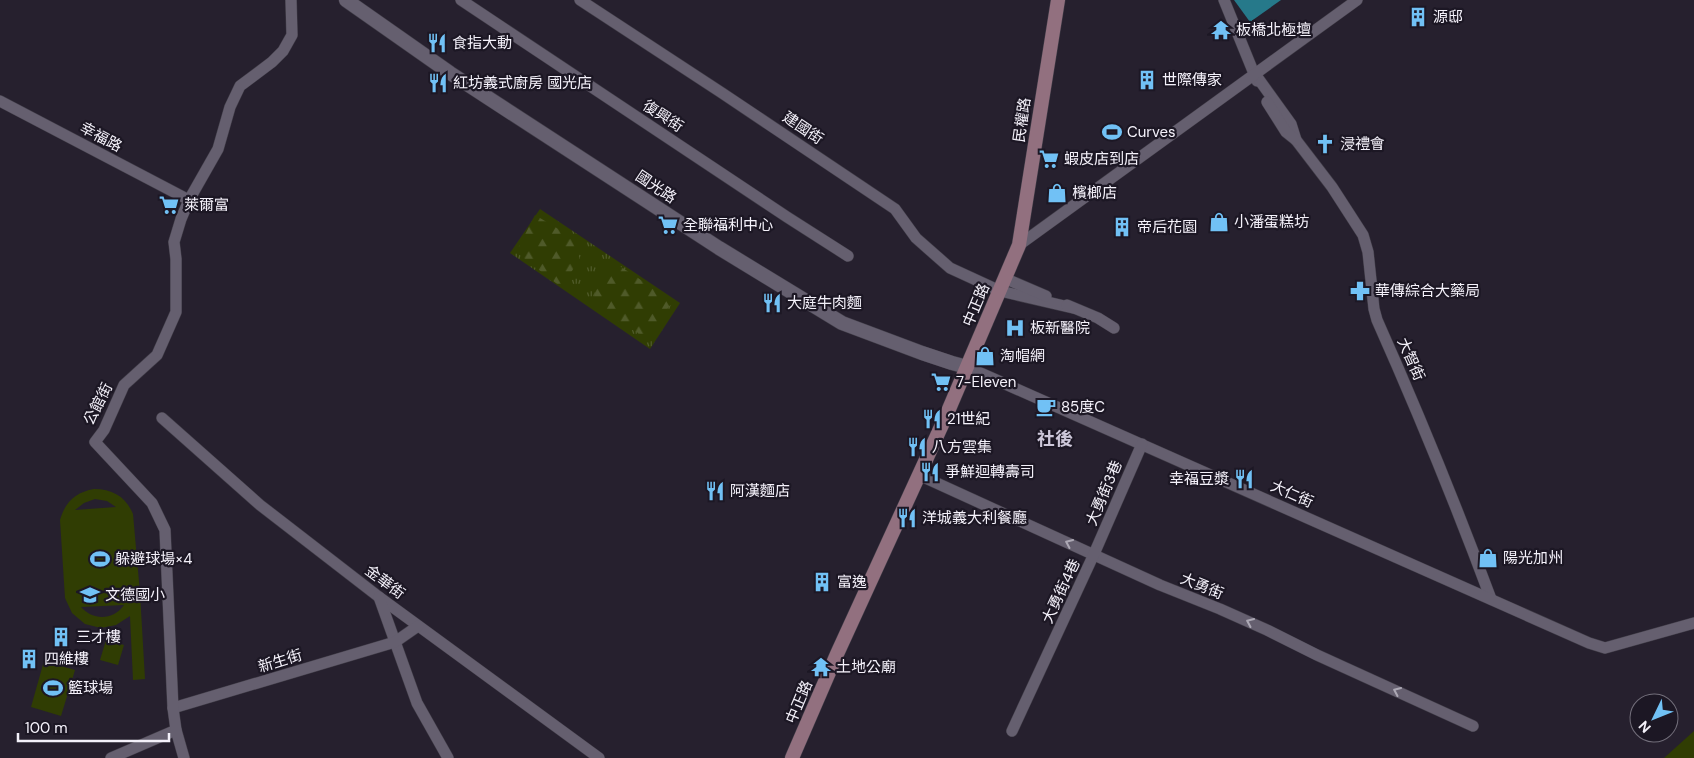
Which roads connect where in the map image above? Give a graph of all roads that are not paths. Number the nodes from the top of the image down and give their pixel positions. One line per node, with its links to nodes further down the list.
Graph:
1 (291, 0): 10 (street, 公館街)
2 (346, 0): 15 (street, 國光路)
3 (462, 0): 12 (street, 復興街)
4 (580, 0): 13 (street, 建國街)
5 (1058, 0): 11 (main road, 民權路)
6 (1224, 0): 8 (street, 大智街)
7 (1357, 0): 8 (street, 中正路)
8 (1255, 74): 11 (street, 中正路); 21 (street, 大智街)
9 (0, 101): 10 (street, 幸福路)
10 (189, 200): 25 (street, 公館街)
11 (1019, 245): 13 (main road, 中正路)
12 (848, 256)
13 (1002, 285): 14 (street, 建國街); 15 (main road, 中正路)
14 (1114, 328)
15 (967, 366): 17 (street, 大仁街); 18 (main road, 中正路)
16 (162, 418): 20 (street, 金華街)
17 (1142, 444): 19 (street, 大勇街3巷); 21 (street, 大仁街)
18 (919, 475): 19 (street, 大勇街, one-way to 18); 33 (main road, 中正路)
19 (1094, 554): 26 (street, 大勇街, one-way to 19); 28 (street, 大勇街4巷)
20 (379, 597): 23 (street, 金華街); 24 (street)
21 (1490, 599): 22 (street, 大仁街)
22 (1694, 623)
23 (418, 626): 24 (street, 新生街); 32 (street, 金華街)
24 (395, 642): 25 (street, 新生街); 31 (street)
25 (173, 708): 27 (street, 公館街)
26 (1473, 726)
27 (176, 730): 29 (street); 30 (street, 公館街)
28 (1012, 731)
29 (111, 758)
30 (184, 758)
31 (448, 758)
32 (599, 758)
33 (792, 758)

